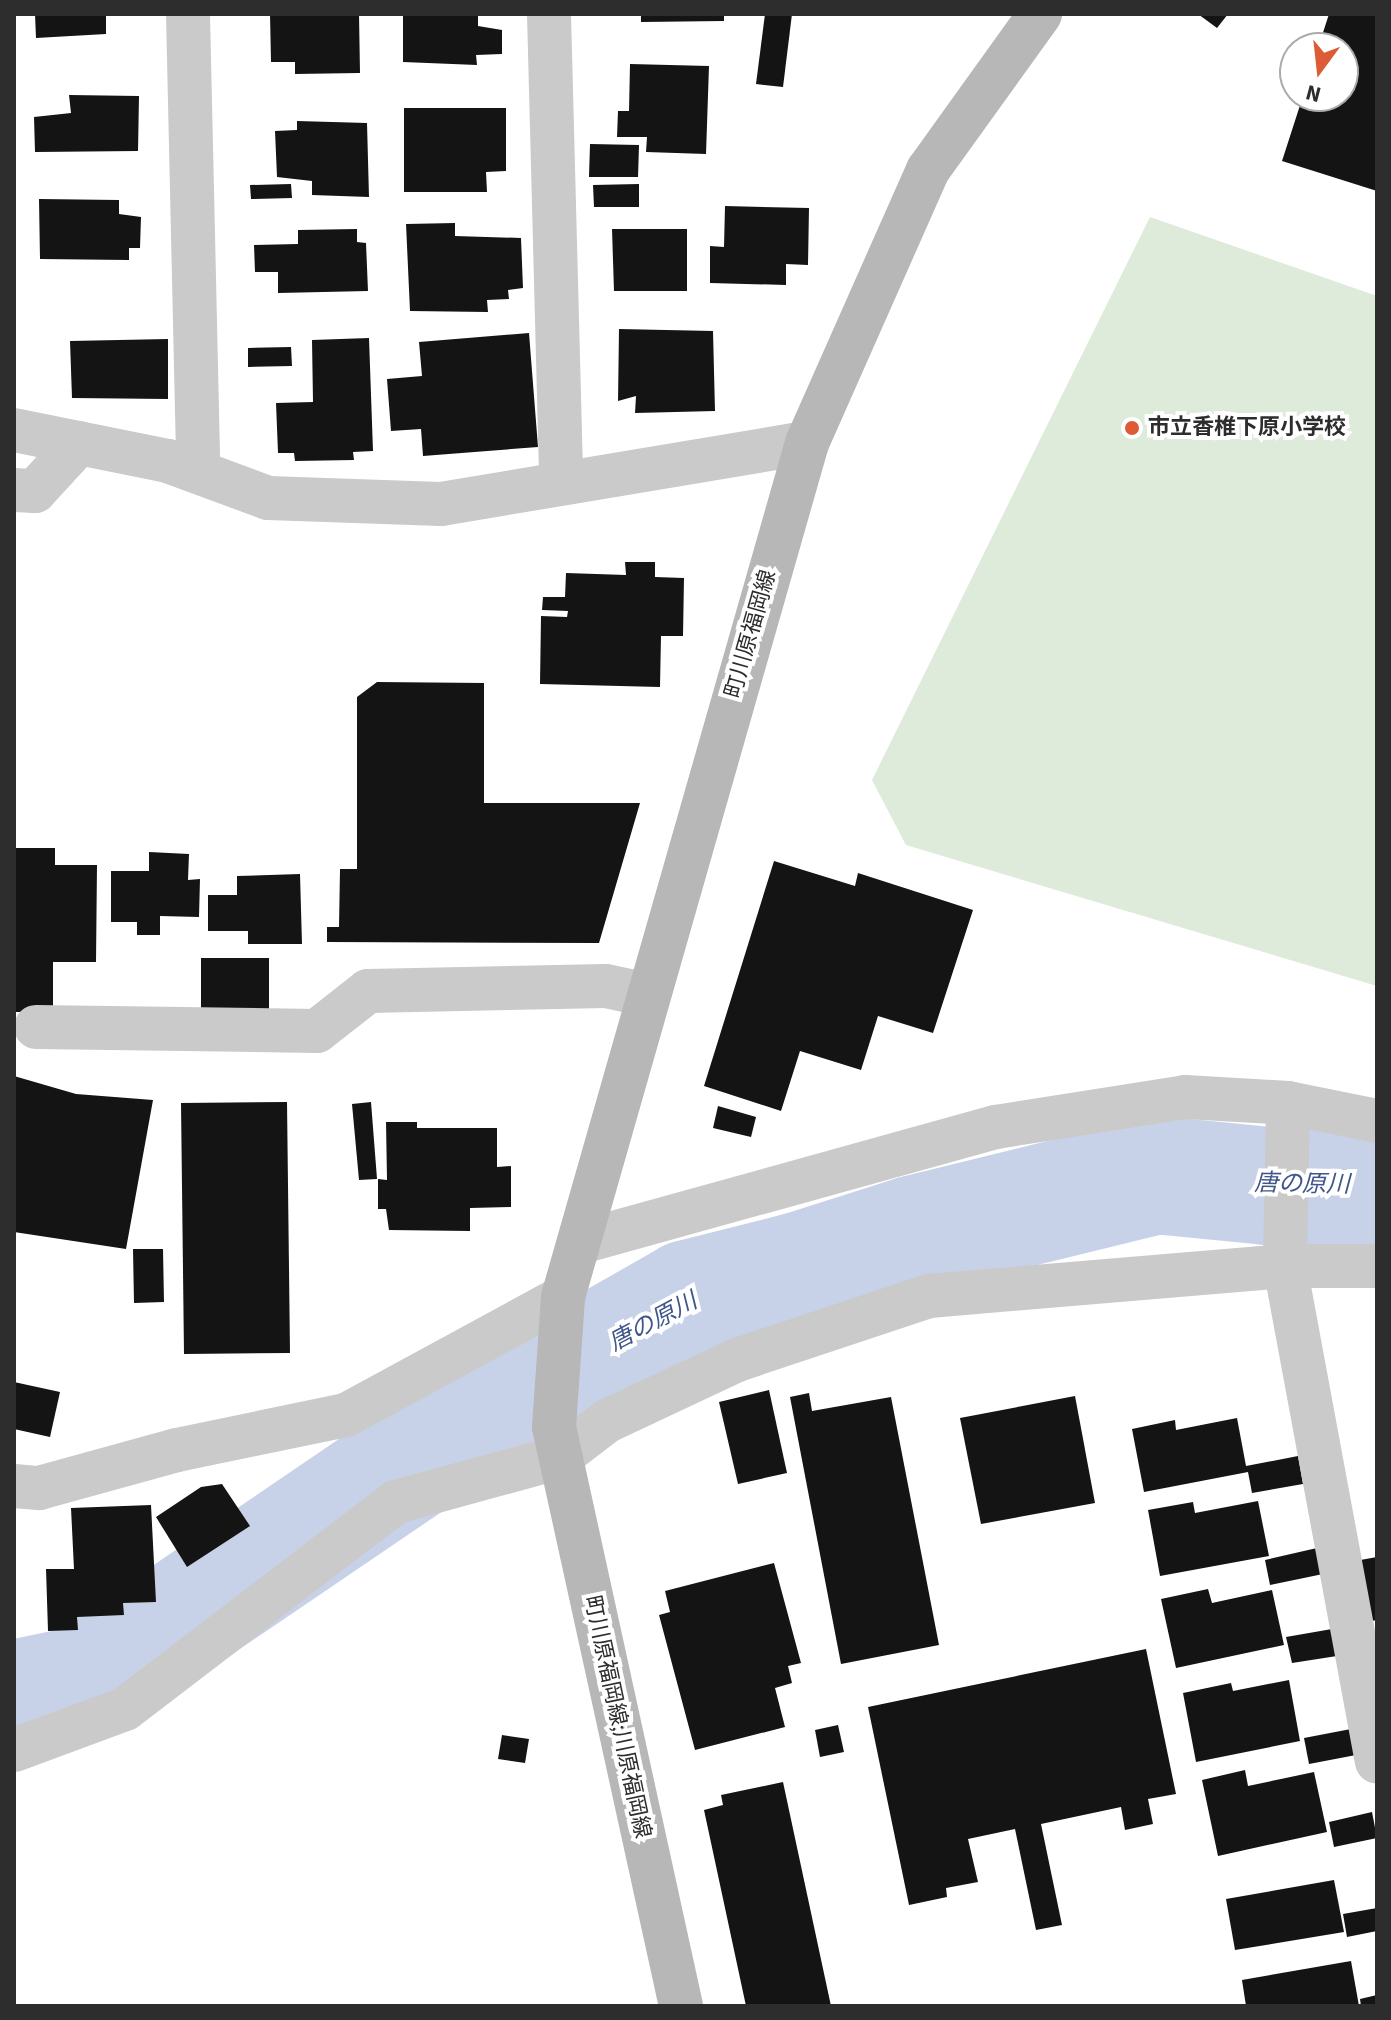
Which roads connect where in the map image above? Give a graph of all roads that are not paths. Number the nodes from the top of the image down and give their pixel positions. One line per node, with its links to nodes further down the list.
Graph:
1 (188, 14): 7 (street)
2 (549, 14): 8 (street)
3 (1040, 14): 6 (main road, 町川原福岡線)
4 (14, 430): 5 (street)
5 (79, 443): 7 (street); 9 (street)
6 (807, 443): 8 (street); 10 (main road, 町川原福岡線)
7 (198, 471): 8 (street)
8 (561, 481)
9 (14, 490)
10 (648, 995): 11 (street); 14 (main road, 町川原福岡線)
11 (36, 1027)
12 (1288, 1103): 13 (street); 14 (street); 15 (street)
13 (1377, 1121)
14 (581, 1242): 17 (main road, 町川原福岡線)
15 (1285, 1266): 16 (street); 18 (street); 21 (street)
16 (1377, 1266)
17 (563, 1297): 18 (main road, 町川原福岡線;川原福岡線); 19 (street)
18 (557, 1442): 20 (street); 22 (main road, 町川原福岡線;川原福岡線)
19 (14, 1486)
20 (14, 1750)
21 (1377, 1762)
22 (681, 2006)

